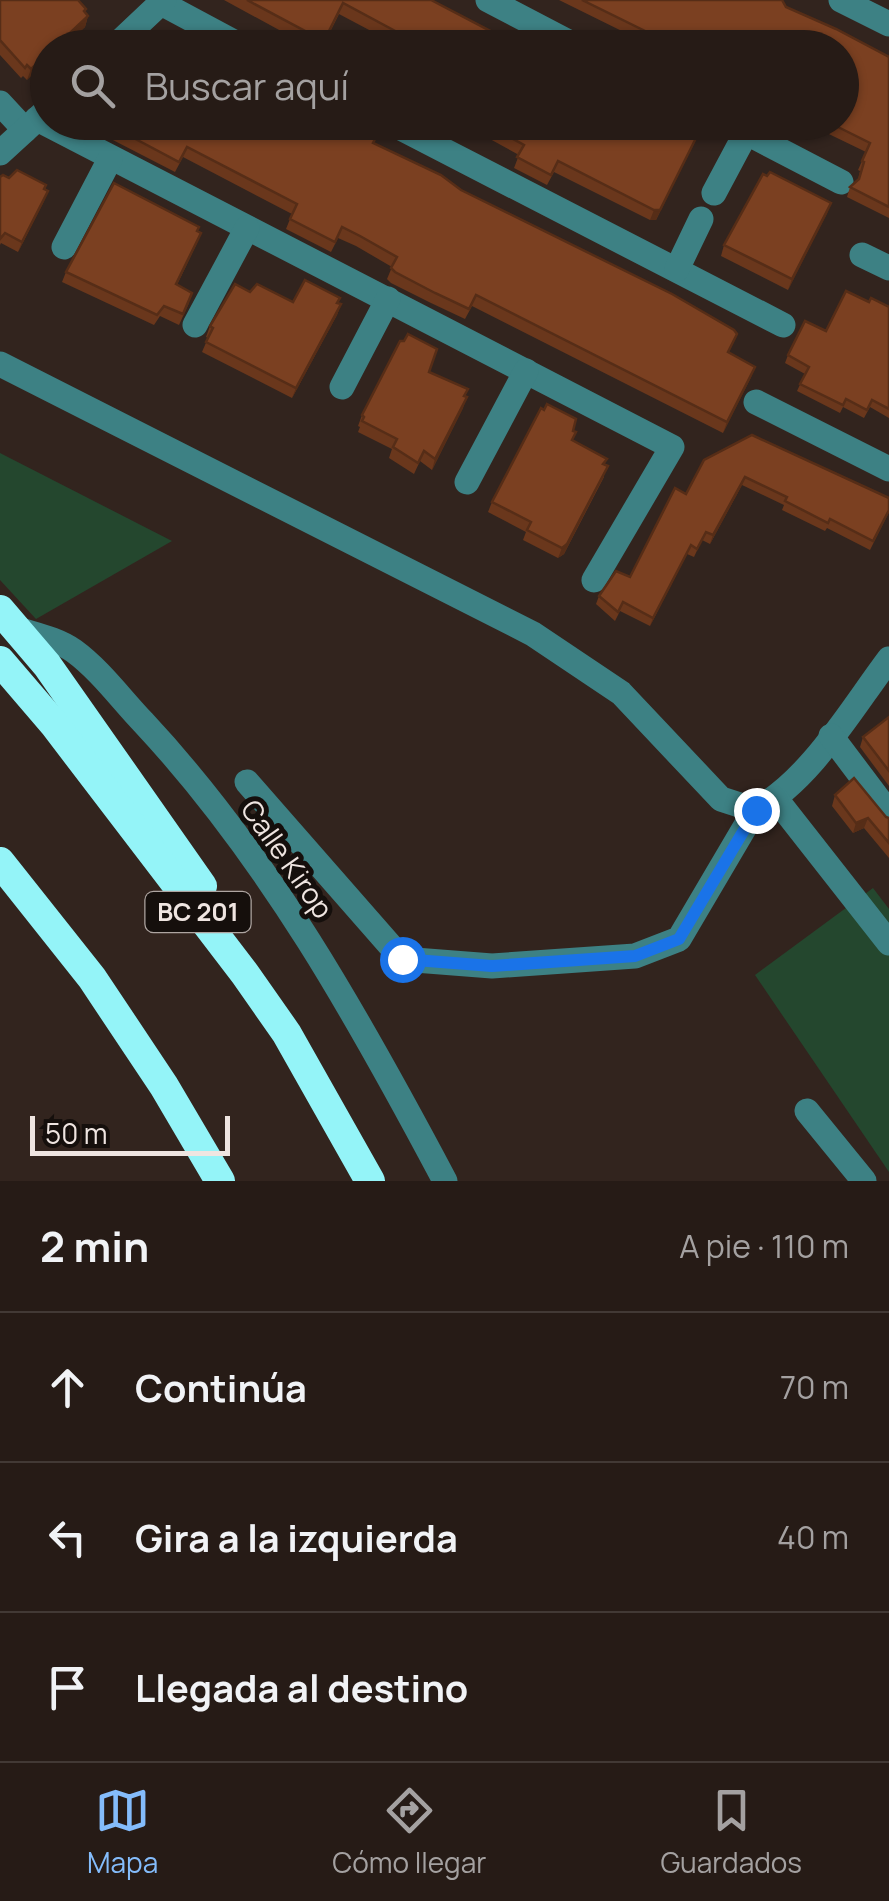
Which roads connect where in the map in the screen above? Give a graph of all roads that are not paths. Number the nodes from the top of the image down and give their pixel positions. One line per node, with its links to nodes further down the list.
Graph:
1 (488, 0): 7 (street)
2 (162, 2): 5 (street); 6 (street)
3 (849, 2): 4 (street)
4 (889, 24)
5 (132, 30)
6 (213, 30)
7 (546, 30)
8 (0, 102): 9 (street)
9 (30, 116)
10 (30, 125): 15 (street)
11 (75, 140): 16 (street)
12 (424, 140): 24 (street)
13 (732, 140): 18 (street)
14 (759, 140): 17 (street)
15 (0, 154)
16 (110, 159): 20 (street); 21 (street)
17 (841, 182)
18 (714, 193)
19 (701, 219): 24 (street)
20 (247, 228): 25 (street); 27 (street)
21 (64, 247)
22 (862, 254): 23 (street)
23 (889, 268)
24 (677, 269): 26 (street)
25 (388, 299): 29 (street); 30 (street)
26 (783, 325)
27 (195, 326)
28 (0, 364): 40 (street)
29 (526, 372): 33 (street); 34 (street)
30 (342, 387)
31 (756, 402): 32 (street)
32 (889, 469)
33 (467, 482)
34 (594, 580)
35 (8, 619): 44 (highway); 48 (street, Calle Kirop)
36 (889, 660): 38 (street)
37 (0, 661): 44 (highway, BC 201)
38 (831, 736): 40 (street); 41 (street)
39 (247, 782): 40 (street)
40 (766, 805): 43 (street)
41 (889, 813)
42 (0, 862): 46 (highway)
43 (889, 943)
44 (245, 974): 47 (highway, BC 201)
45 (808, 1111): 49 (street)
46 (220, 1181)
47 (370, 1181)
48 (445, 1181)
49 (864, 1181)

